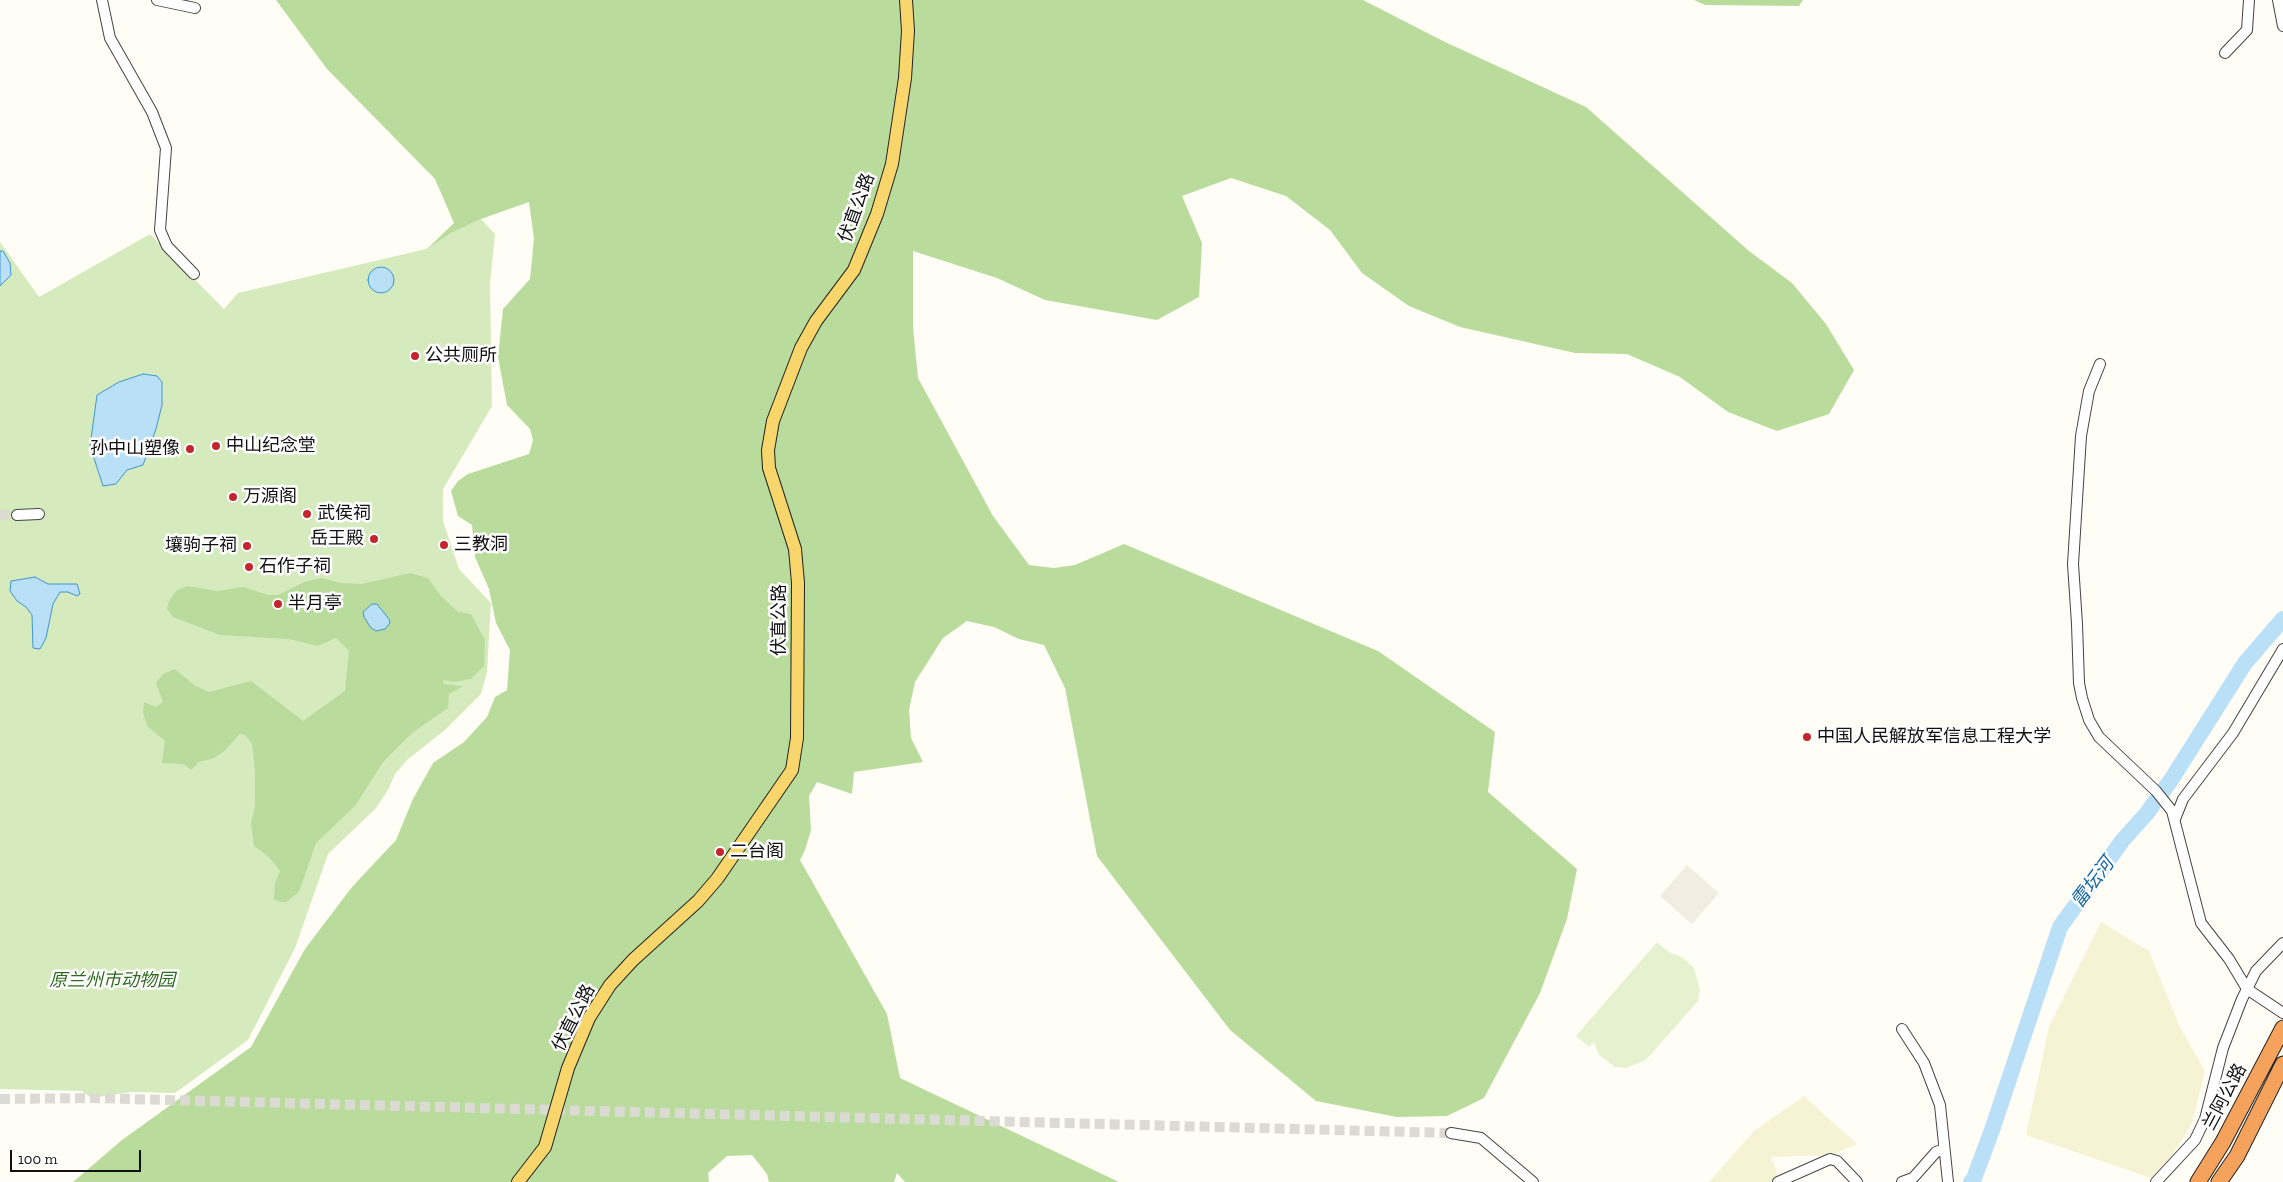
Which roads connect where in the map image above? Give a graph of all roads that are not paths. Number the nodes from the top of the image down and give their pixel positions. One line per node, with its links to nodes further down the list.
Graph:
1 (102, 0): 9 (street)
2 (157, 0): 6 (street)
3 (906, 0): 23 (main road, 伏直公路)
4 (2249, 0): 8 (street)
5 (2278, 0): 7 (street)
6 (195, 8)
7 (2283, 26)
8 (2225, 53)
9 (194, 274)
10 (2100, 364): 14 (street)
11 (39, 514): 12 (street)
12 (17, 515)
13 (2283, 650): 14 (street)
14 (2173, 815): 16 (street)
15 (2283, 943): 16 (street)
16 (2247, 988): 17 (street); 29 (street)
17 (2283, 1014)
18 (2283, 1028): 30 (highway, 兰阿公路)
19 (1902, 1029): 22 (street)
20 (2283, 1064): 31 (highway, 兰阿公路)
21 (1451, 1133): 24 (street)
22 (1944, 1148): 27 (street); 28 (street)
23 (518, 1182)
24 (1533, 1182)
25 (1778, 1182): 26 (street)
26 (1857, 1182)
27 (1902, 1182)
28 (1948, 1182)
29 (2156, 1182)
30 (2198, 1182)
31 (2219, 1182)

